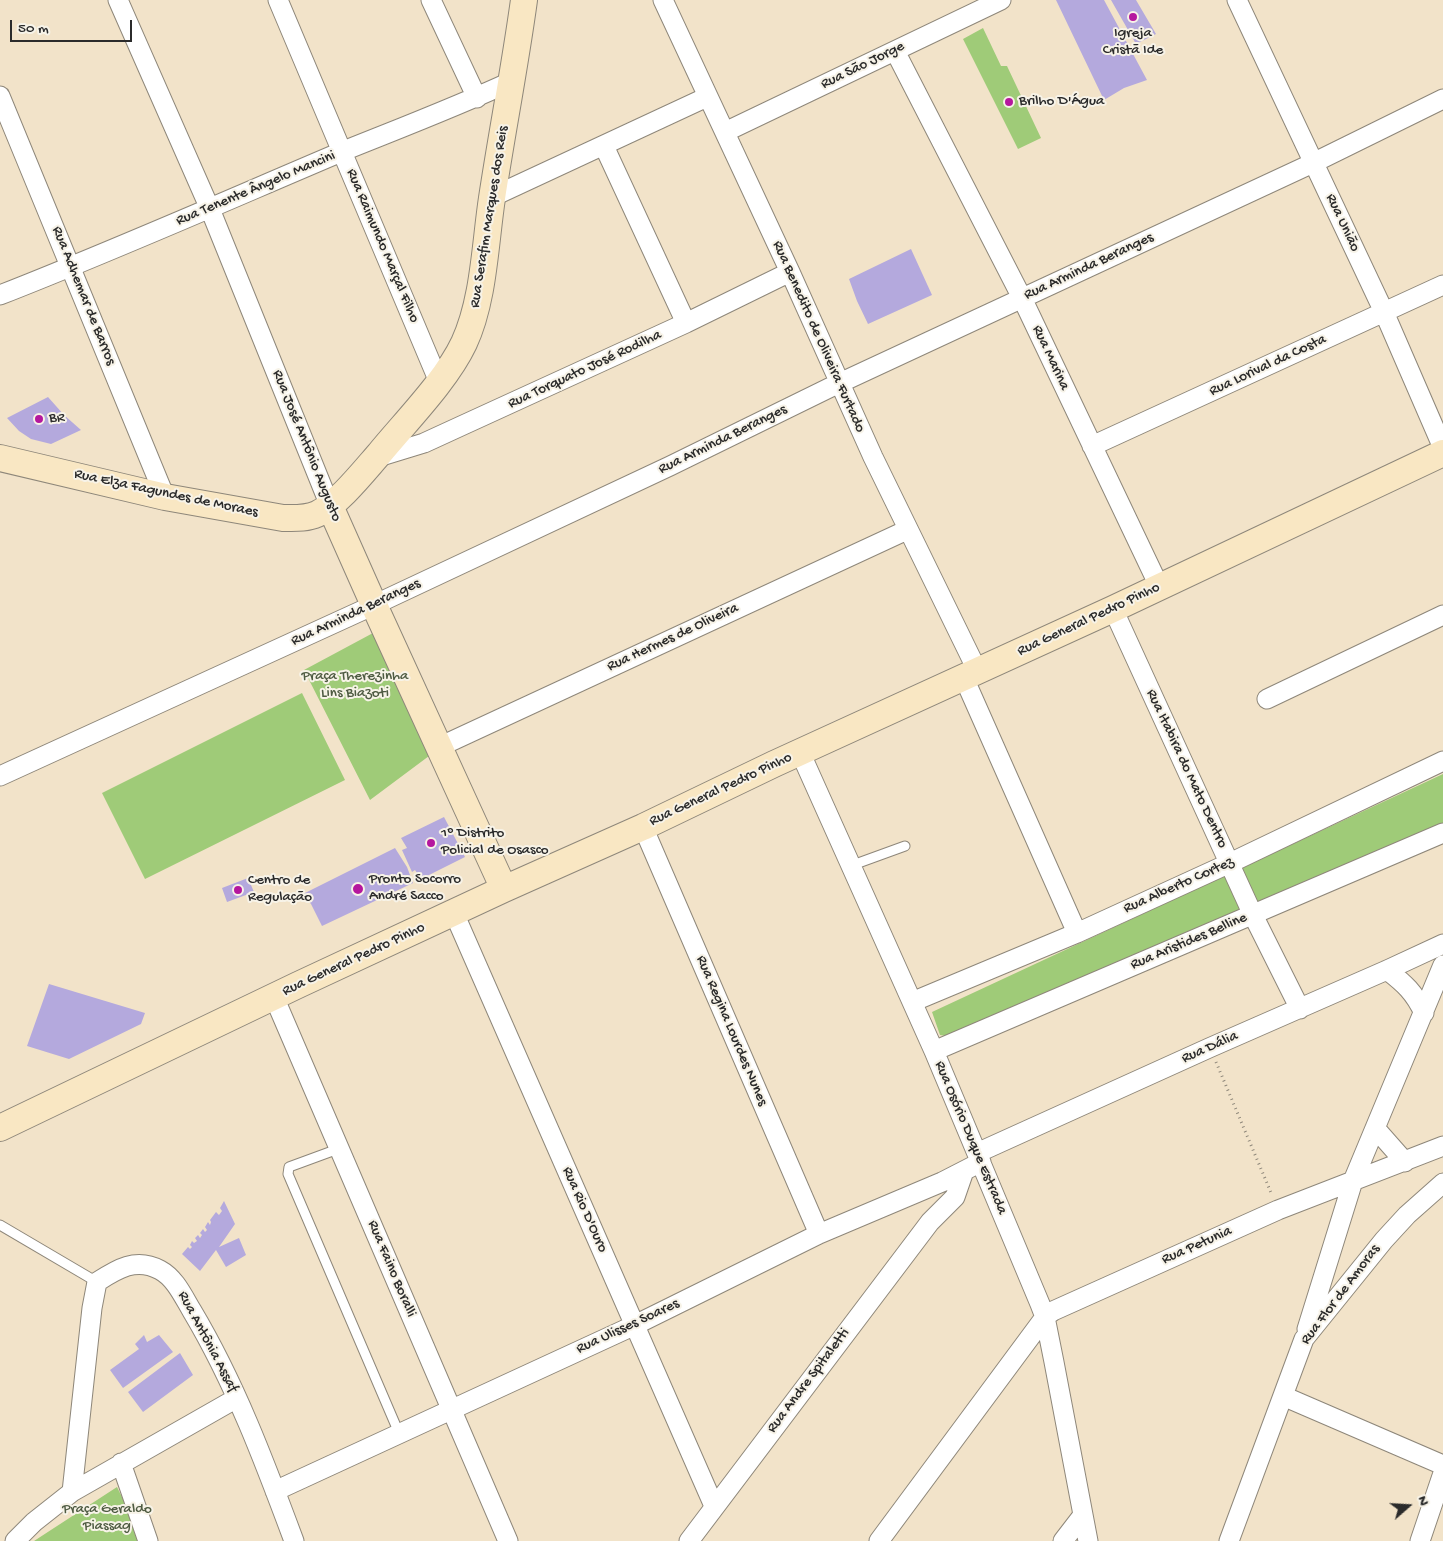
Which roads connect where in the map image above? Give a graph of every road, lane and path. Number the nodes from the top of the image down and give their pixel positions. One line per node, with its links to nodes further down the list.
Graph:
1 (118, 0): 20 (street, Rua José Antônio Augusto)
2 (278, 0): 17 (street, Rua Raimundo Marçal Filho)
3 (431, 0): 13 (street)
4 (524, 0): 10 (street, Rua Serafim Marques dos Reis)
5 (663, 0): 12 (street, Rua Benedito de Oliveira Furtado)
6 (1001, 0): 8 (street, Rua São Jorge)
7 (1237, 0): 18 (street, Rua União)
8 (964, 8): 9 (street, Rua São Jorge)
9 (895, 51): 15 (street, Rua São Jorge); 25 (street, Rua Marina)
10 (512, 81): 13 (street, Rua Tenente Ângelo Mancini); 19 (street, Rua Serafim Marques dos Reis)
11 (0, 96): 21 (street, Rua Adhemar de Barros)
12 (708, 97): 15 (street, Rua Benedito de Oliveira Furtado); 16 (street)
13 (477, 98): 17 (street, Rua Tenente Ângelo Mancini)
14 (1443, 99): 18 (street, Rua Arminda Beranges)
15 (726, 132): 22 (street, Rua Benedito de Oliveira Furtado)
16 (604, 146): 19 (street); 27 (street)
17 (342, 152): 20 (street, Rua Tenente Ângelo Mancini); 28 (street, Rua Raimundo Marçal Filho)
18 (1313, 163): 25 (street, Rua Arminda Beranges); 26 (street, Rua União)
19 (492, 197): 28 (street, Rua Serafim Marques dos Reis)
20 (210, 209): 21 (street, Rua Tenente Ângelo Mancini); 36 (street, Rua José Antônio Augusto)
21 (72, 267): 24 (street, Rua Tenente Ângelo Mancini); 35 (street, Rua Adhemar de Barros)
22 (790, 272): 27 (street, Rua Torquato José Rodilha); 29 (street, Rua Benedito de Oliveira Furtado)
23 (1443, 285): 26 (street, Rua Lorival da Costa)
24 (0, 295)
25 (1022, 298): 29 (street, Rua Arminda Beranges); 30 (street, Rua Marina)
26 (1384, 312): 30 (street, Rua Lorival da Costa); 31 (street, Rua União)
27 (686, 323): 34 (street, Rua Torquato José Rodilha)
28 (439, 382): 34 (street, Rua Serafim Marques dos Reis)
29 (839, 384): 37 (street, Rua Benedito de Oliveira Furtado); 39 (street, Rua Arminda Beranges)
30 (1092, 446): 38 (street, Rua Marina)
31 (1443, 448)
32 (1443, 453): 38 (street, Rua General Pedro Pinho)
33 (0, 458): 35 (street, Rua Elza Fagundes de Moraes)
34 (375, 458): 36 (street, Rua Serafim Marques dos Reis)
35 (165, 497): 36 (street, Rua Elza Fagundes de Moraes)
36 (330, 506): 39 (street, Rua José Antônio Augusto)
37 (907, 530): 42 (street, Rua Benedito de Oliveira Furtado); 44 (street, Rua Hermes de Oliveira)
38 (1158, 586): 40 (street, Rua General Pedro Pinho)
39 (374, 605): 44 (street, Rua José Antônio Augusto); 47 (street, Rua Arminda Beranges)
40 (1113, 609): 42 (street, Rua General Pedro Pinho); 51 (street, Rua Itabira do Mato Dentro)
41 (1443, 615): 43 (street)
42 (971, 675): 45 (street, Rua General Pedro Pinho); 56 (street, Rua Benedito de Oliveira Furtado)
43 (1267, 698)
44 (439, 747): 53 (street, Rua José Antônio Augusto)
45 (800, 752): 48 (street, Rua General Pedro Pinho); 52 (street, Rua Osório Duque Estrada)
46 (1443, 761): 51 (street, Rua Alberto Cortez)
47 (0, 776)
48 (643, 827): 53 (street, Rua General Pedro Pinho); 78 (street, Rua Regina Lourdes Nunes)
49 (1443, 833): 55 (street, Rua Aristides Belline)
50 (905, 846): 52 (lane)
51 (1230, 863): 55 (street, Rua Itabira do Mato Dentro); 56 (street, Rua Alberto Cortez)
52 (850, 866): 61 (street, Rua Osório Duque Estrada)
53 (504, 889): 54 (street, Rua General Pedro Pinho)
54 (454, 913): 60 (street, Rua General Pedro Pinho); 81 (street, Rua Rio D'Ouro)
55 (1254, 915): 62 (street, Rua Itabira do Mato Dentro); 65 (street, Rua Aristides Belline)
56 (1077, 933): 61 (street, Rua Alberto Cortez)
57 (1443, 944): 59 (street, Rua Dália)
58 (1443, 966): 63 (street)
59 (1387, 970): 62 (street, Rua Dália); 63 (street)
60 (274, 997): 66 (street, Rua General Pedro Pinho); 69 (street, Rua Faino Boralli)
61 (912, 1002): 65 (street, Rua Osório Duque Estrada)
62 (1300, 1009): 64 (street, Rua Dália)
63 (1424, 1013): 67 (street)
64 (1210, 1048): 70 (street, Rua Dália); 75 (path)
65 (934, 1051): 70 (street, Rua Osório Duque Estrada)
66 (0, 1128)
67 (1375, 1128): 71 (street); 72 (street)
68 (1443, 1146): 71 (street)
69 (338, 1149): 85 (street, Rua Faino Boralli); 86 (lane)
70 (974, 1162): 73 (street, Rua Ulisses Soares); 76 (street, Rua Andre Spitaletti); 80 (street, Rua Osório Duque Estrada)
71 (1404, 1162): 72 (street)
72 (1353, 1181): 75 (street, Rua Petunia); 82 (street)
73 (942, 1182): 76 (street, Rua Andre Spitaletti); 78 (street, Rua Ulisses Soares)
74 (1443, 1183): 82 (street, Rua Flor de Amoras)
75 (1278, 1210): 80 (street, Rua Petunia)
76 (930, 1222): 92 (street, Rua Andre Spitaletti)
77 (0, 1224): 79 (lane)
78 (819, 1234): 81 (street, Rua Ulisses Soares)
79 (97, 1282): 84 (street, Rua Antônia Assaf); 91 (street)
80 (1045, 1317): 93 (street, Rua Osório Duque Estrada); 99 (street)
81 (635, 1325): 85 (street, Rua Ulisses Soares); 92 (street, Rua Rio D'Ouro)
82 (1304, 1339): 83 (street, Rua Flor de Amoras)
83 (1283, 1396): 88 (street); 102 (street, Rua Flor de Amoras)
84 (236, 1398): 87 (street); 90 (street, Rua Antônia Assaf)
85 (451, 1408): 86 (street, Rua Ulisses Soares); 97 (street, Rua Faino Boralli)
86 (399, 1433): 90 (street, Rua Ulisses Soares)
87 (121, 1463): 91 (street); 95 (street)
88 (1443, 1465)
89 (1443, 1474): 103 (street)
90 (275, 1491): 96 (street, Rua Antônia Assaf)
91 (72, 1492): 94 (street)
92 (714, 1506): 98 (street, Rua Andre Spitaletti)
93 (1083, 1514): 100 (street); 101 (street, Rua Osório Duque Estrada)
94 (15, 1541)
95 (148, 1541)
96 (294, 1541)
97 (508, 1541)
98 (689, 1541)
99 (878, 1541)
100 (1063, 1541)
101 (1088, 1541)
102 (1229, 1541)
103 (1420, 1541)

